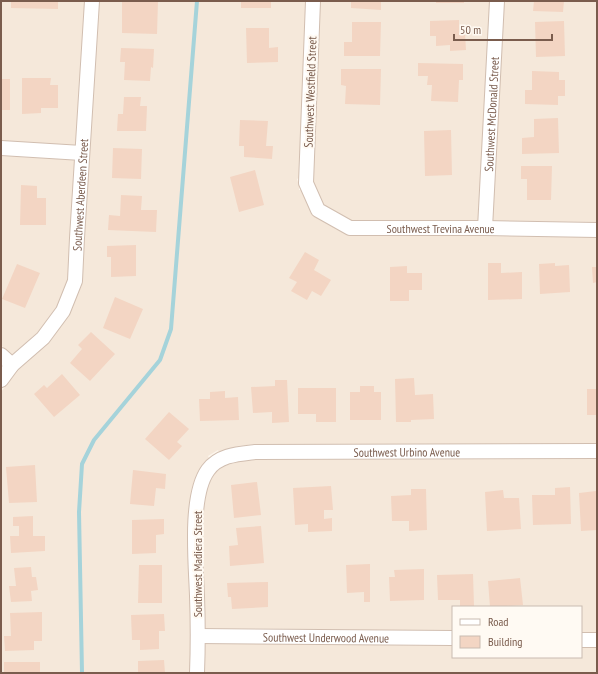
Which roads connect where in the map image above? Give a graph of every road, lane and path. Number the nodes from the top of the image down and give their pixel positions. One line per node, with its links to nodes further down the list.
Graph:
1 (92, 1): 5 (street, Southwest Aberdeen Street)
2 (313, 1): 6 (street, Southwest Westfield Street)
3 (497, 1): 7 (street, Southwest McDonald Street)
4 (1, 148): 5 (street)
5 (82, 152): 10 (street, Southwest Aberdeen Street)
6 (306, 183): 7 (street, Southwest Trevina Avenue)
7 (485, 228): 8 (street, Southwest Trevina Avenue)
8 (597, 230)
9 (1, 355): 10 (street)
10 (12, 365): 11 (street, Southwest Aberdeen Street)
11 (1, 380)
12 (597, 451): 13 (street, Southwest Urbino Avenue)
13 (217, 461): 14 (street, Southwest Madiera Street)
14 (198, 636): 15 (street, Southwest Underwood Avenue); 18 (street, Southwest Madiera Street)
15 (452, 638)
16 (582, 640): 17 (street)
17 (597, 640)
18 (197, 673)

